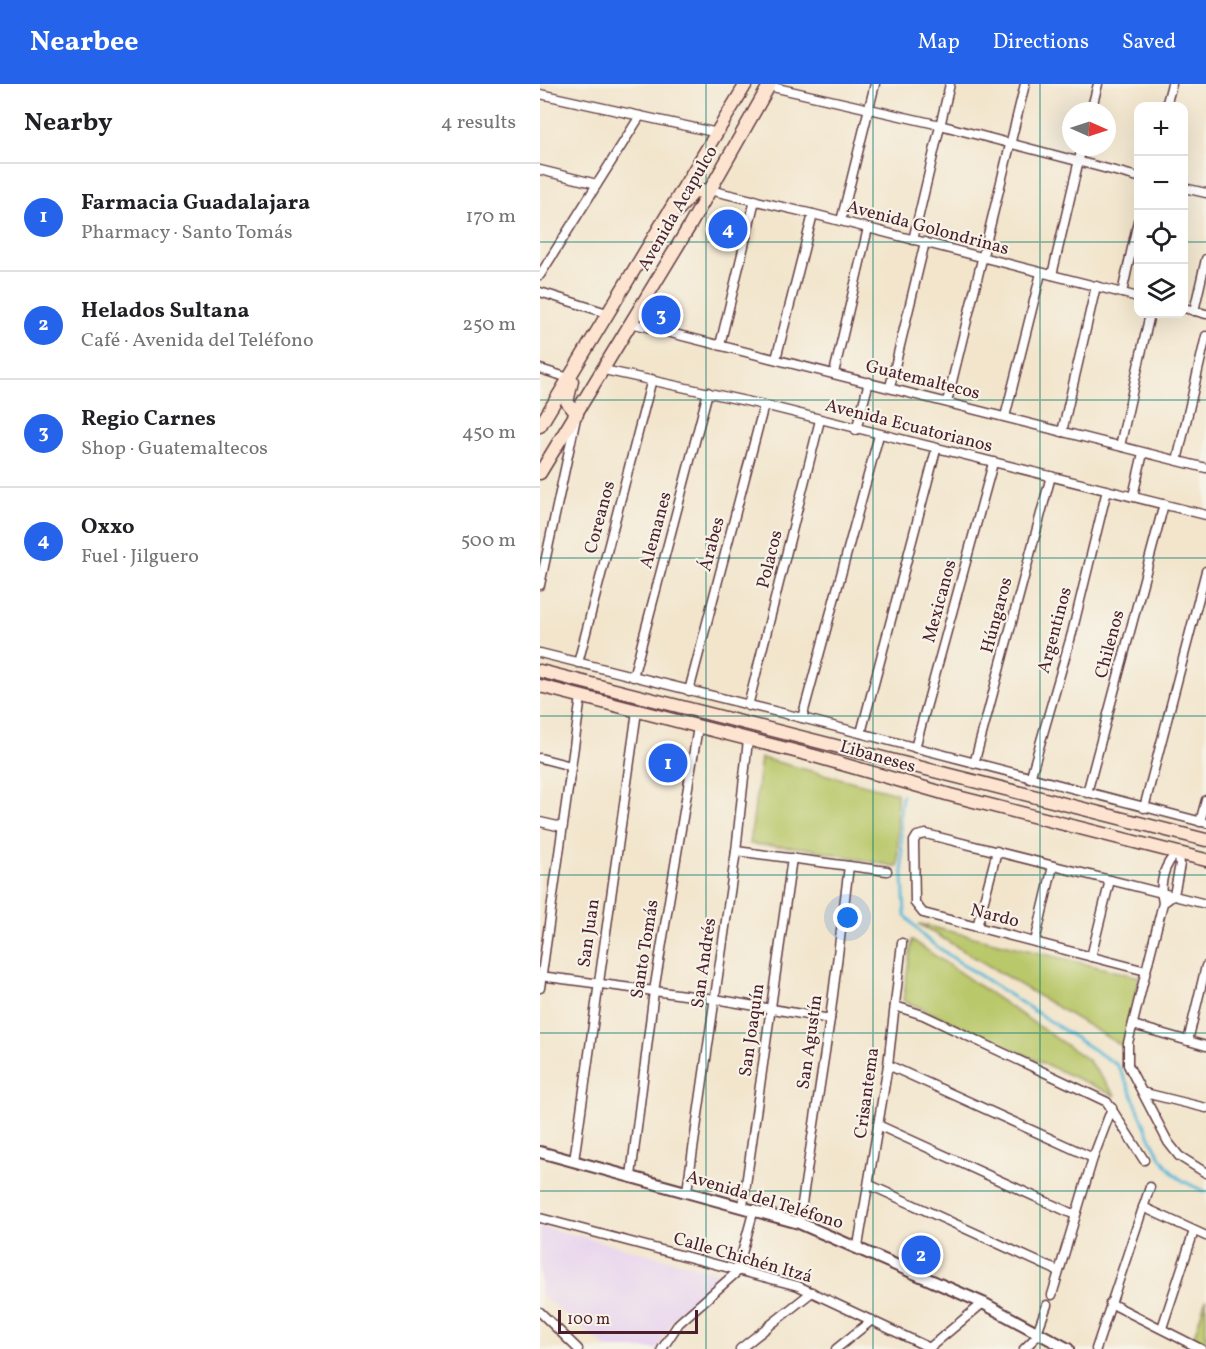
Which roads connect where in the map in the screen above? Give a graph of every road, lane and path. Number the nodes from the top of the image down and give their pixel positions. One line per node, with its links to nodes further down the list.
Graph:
1 (746, 84): 14 (main road, Avenida Acapulco)
2 (875, 84): 11 (street)
3 (950, 84): 13 (street)
4 (1025, 84): 15 (street)
5 (1098, 84): 9 (street)
6 (1172, 84): 10 (street)
7 (769, 85): 11 (street); 22 (main road, Avenida Acapulco)
8 (540, 94): 12 (street)
9 (1093, 102)
10 (1167, 102)
11 (869, 110): 13 (street); 26 (street)
12 (640, 116): 14 (street); 20 (street)
13 (940, 125): 15 (street); 30 (street)
14 (718, 133): 28 (main road, Avenida Acapulco)
15 (1011, 142): 17 (street); 32 (street)
16 (1079, 156): 17 (street)
17 (1078, 161): 19 (street); 36 (street)
18 (540, 170): 20 (street)
19 (1134, 176)
20 (597, 184): 35 (street)
21 (1188, 189): 23 (street)
22 (709, 190): 24 (street, Avenida Golondrinas); 28 (main road); 46 (main road, Avenida Acapulco)
23 (1206, 193)
24 (755, 200): 25 (street, Avenida Golondrinas); 48 (street)
25 (813, 214): 26 (street, Avenida Golondrinas); 49 (street)
26 (841, 221): 27 (street, Avenida Golondrinas)
27 (868, 228): 30 (street, Avenida Golondrinas); 52 (street)
28 (654, 236): 43 (main road, Avenida Acapulco)
29 (1134, 239): 39 (street)
30 (913, 240): 31 (street, Avenida Golondrinas)
31 (925, 243): 32 (street, Avenida Golondrinas); 56 (street)
32 (982, 258): 34 (street, Avenida Golondrinas); 58 (street)
33 (1206, 259): 42 (street)
34 (1041, 273): 36 (street, Avenida Golondrinas); 61 (street)
35 (540, 275)
36 (1052, 275): 37 (street, Avenida Golondrinas)
37 (1096, 286): 39 (street, Avenida Golondrinas); 65 (street)
38 (540, 292): 43 (street)
39 (1122, 292): 40 (street, Avenida Golondrinas)
40 (1134, 296)
41 (1188, 309): 42 (street)
42 (1194, 310): 44 (street)
43 (607, 313): 53 (main road, Avenida Acapulco)
44 (1206, 314)
45 (1149, 318): 67 (street)
46 (631, 323): 48 (street, Guatemaltecos); 51 (main road, Avenida Acapulco)
47 (1206, 336): 70 (street)
48 (720, 345): 49 (street, Guatemaltecos)
49 (776, 359): 52 (street, Guatemaltecos)
50 (540, 369): 53 (street)
51 (604, 370): 54 (street, Avenida Ecuatorianos); 60 (main road, Avenida Acapulco)
52 (834, 373): 55 (street, Guatemaltecos)
53 (569, 378): 60 (main road); 63 (main road, Avenida Acapulco)
54 (652, 379): 57 (street, Avenida Ecuatorianos); 82 (street, Coreanos)
55 (868, 382): 56 (street, Guatemaltecos); 64 (street)
56 (890, 387): 58 (street, Guatemaltecos)
57 (708, 392): 59 (street, Avenida Ecuatorianos); 84 (street, Alemanes)
58 (947, 402): 61 (street, Guatemaltecos)
59 (764, 405): 62 (street, Avenida Ecuatorianos); 86 (street, Árabes)
60 (577, 414): 73 (main road, Avenida Acapulco); 80 (street)
61 (1005, 417): 65 (street, Guatemaltecos)
62 (820, 420): 64 (street, Avenida Ecuatorianos); 88 (street, Polacos)
63 (540, 426)
64 (856, 430): 66 (street, Avenida Ecuatorianos)
65 (1062, 432): 67 (street, Guatemaltecos)
66 (879, 435): 68 (street, Avenida Ecuatorianos); 90 (street)
67 (1119, 446): 69 (street, Guatemaltecos)
68 (936, 450): 71 (street, Avenida Ecuatorianos); 92 (street)
69 (1143, 453): 70 (street, Guatemaltecos); 76 (street)
70 (1177, 461): 72 (street, Guatemaltecos)
71 (993, 463): 74 (street, Avenida Ecuatorianos); 94 (street, Mexicanos)
72 (1206, 468)
73 (540, 473)
74 (1052, 476): 75 (street, Avenida Ecuatorianos); 96 (street, Húngaros)
75 (1107, 489): 76 (street, Avenida Ecuatorianos); 98 (street, Argentinos)
76 (1133, 496): 77 (street, Avenida Ecuatorianos)
77 (1164, 504): 78 (street, Avenida Ecuatorianos); 99 (street, Chilenos)
78 (1206, 515)
79 (1206, 571): 101 (street)
80 (540, 585)
81 (540, 653): 82 (street, Libaneses)
82 (578, 663): 84 (street, Libaneses)
83 (540, 671): 104 (main road, Libaneses)
84 (633, 677): 86 (street, Libaneses)
85 (540, 686): 87 (main road, Libaneses)
86 (689, 691): 88 (street, Libaneses)
87 (581, 697): 89 (main road, Libaneses); 97 (street)
88 (748, 705): 90 (street, Libaneses)
89 (637, 711): 91 (main road, Libaneses); 128 (street, San Juan)
90 (802, 718): 92 (street, Libaneses)
91 (698, 727): 93 (main road, Libaneses); 130 (street, Santo Tomás)
92 (861, 733): 94 (street, Libaneses)
93 (747, 740): 107 (street, San Andrés); 109 (main road, Libaneses)
94 (915, 748): 96 (street, Libaneses)
95 (540, 758): 97 (street)
96 (974, 764): 98 (street, Libaneses)
97 (571, 766): 105 (street)
98 (1030, 779): 99 (street, Libaneses)
99 (1087, 793): 101 (street, Libaneses)
100 (1206, 800): 103 (street)
101 (1144, 808): 103 (street, Libaneses)
102 (540, 822): 105 (street)
103 (1203, 822)
104 (1135, 823): 106 (main road, Libaneses); 109 (main road)
105 (562, 827): 127 (street)
106 (1206, 840)
107 (735, 851): 111 (street); 131 (street, San Andrés)
108 (997, 852): 114 (street); 121 (street); 121 (street, Nardo)
109 (1178, 852): 110 (main road); 112 (main road, Libaneses); 117 (street); 118 (street)
110 (1206, 852)
111 (792, 858): 113 (street); 133 (street, San Joaquín)
112 (1206, 860)
113 (849, 866): 115 (street); 134 (street, San Agustín)
114 (1053, 866): 116 (street); 122 (street)
115 (887, 871)
116 (1110, 880): 117 (street); 124 (street)
117 (1161, 891): 118 (street); 119 (street)
118 (1174, 895): 119 (street); 120 (street)
119 (1163, 903): 126 (street)
120 (1206, 904)
121 (977, 927): 122 (street, Nardo)
122 (1035, 942): 124 (street, Nardo)
123 (902, 943): 132 (street, Crisantema)
124 (1091, 957): 126 (street, Nardo)
125 (1206, 966): 136 (street)
126 (1146, 971): 135 (street)
127 (541, 976): 128 (street); 129 (street)
128 (597, 984): 130 (street); 146 (street, San Juan)
129 (540, 988)
130 (654, 991): 131 (street); 148 (street, Santo Tomás)
131 (714, 999): 133 (street); 151 (street, San Andrés)
132 (895, 1006): 138 (street, Crisantema); 140 (street)
133 (771, 1007): 134 (street); 153 (street, San Joaquín)
134 (830, 1019): 156 (street, San Agustín)
135 (1133, 1025): 136 (street); 139 (street)
136 (1188, 1041): 137 (street)
137 (1206, 1046)
138 (888, 1065): 142 (street, Crisantema); 144 (street)
139 (1145, 1093): 141 (street); 147 (street)
140 (1112, 1108): 144 (street); 145 (street)
141 (1206, 1108)
142 (878, 1125): 149 (street, Crisantema); 154 (street)
143 (540, 1152): 146 (street, Avenida del Teléfono)
144 (1093, 1158): 154 (street)
145 (1144, 1160)
146 (574, 1161): 148 (street, Avenida del Teléfono)
147 (1206, 1173)
148 (631, 1176): 151 (street, Avenida del Teléfono)
149 (870, 1185): 159 (street, Crisantema); 160 (street)
150 (1150, 1187): 152 (street)
151 (687, 1191): 153 (street, Avenida del Teléfono)
152 (1143, 1207): 157 (street); 165 (street)
153 (748, 1208): 156 (street, Avenida del Teléfono); 161 (street, San Joaquín)
154 (1075, 1215): 160 (street)
155 (540, 1218): 161 (street, Calle Chichén Itzá)
156 (799, 1222): 159 (street, Avenida del Teléfono)
157 (1194, 1231): 158 (street); 169 (street)
158 (1206, 1236)
159 (858, 1246): 164 (street, Avenida del Teléfono)
160 (1058, 1271): 163 (street)
161 (737, 1272): 162 (street, Calle Chichén Itzá); 173 (street)
162 (812, 1292): 168 (street, Calle Chichén Itzá); 174 (street)
163 (1052, 1295)
164 (983, 1303): 170 (street, Avenida del Teléfono); 171 (street)
165 (1110, 1303): 169 (street); 178 (street)
166 (1047, 1305): 170 (street)
167 (540, 1312): 172 (street)
168 (872, 1320): 171 (street, Calle Chichén Itzá); 175 (street)
169 (1162, 1328): 179 (street)
170 (1038, 1331): 176 (street); 177 (street, Avenida del Teléfono)
171 (929, 1348)
172 (578, 1349)
173 (662, 1349)
174 (740, 1349)
175 (836, 1349)
176 (1024, 1349)
177 (1068, 1349)
178 (1096, 1349)
179 (1201, 1349)

